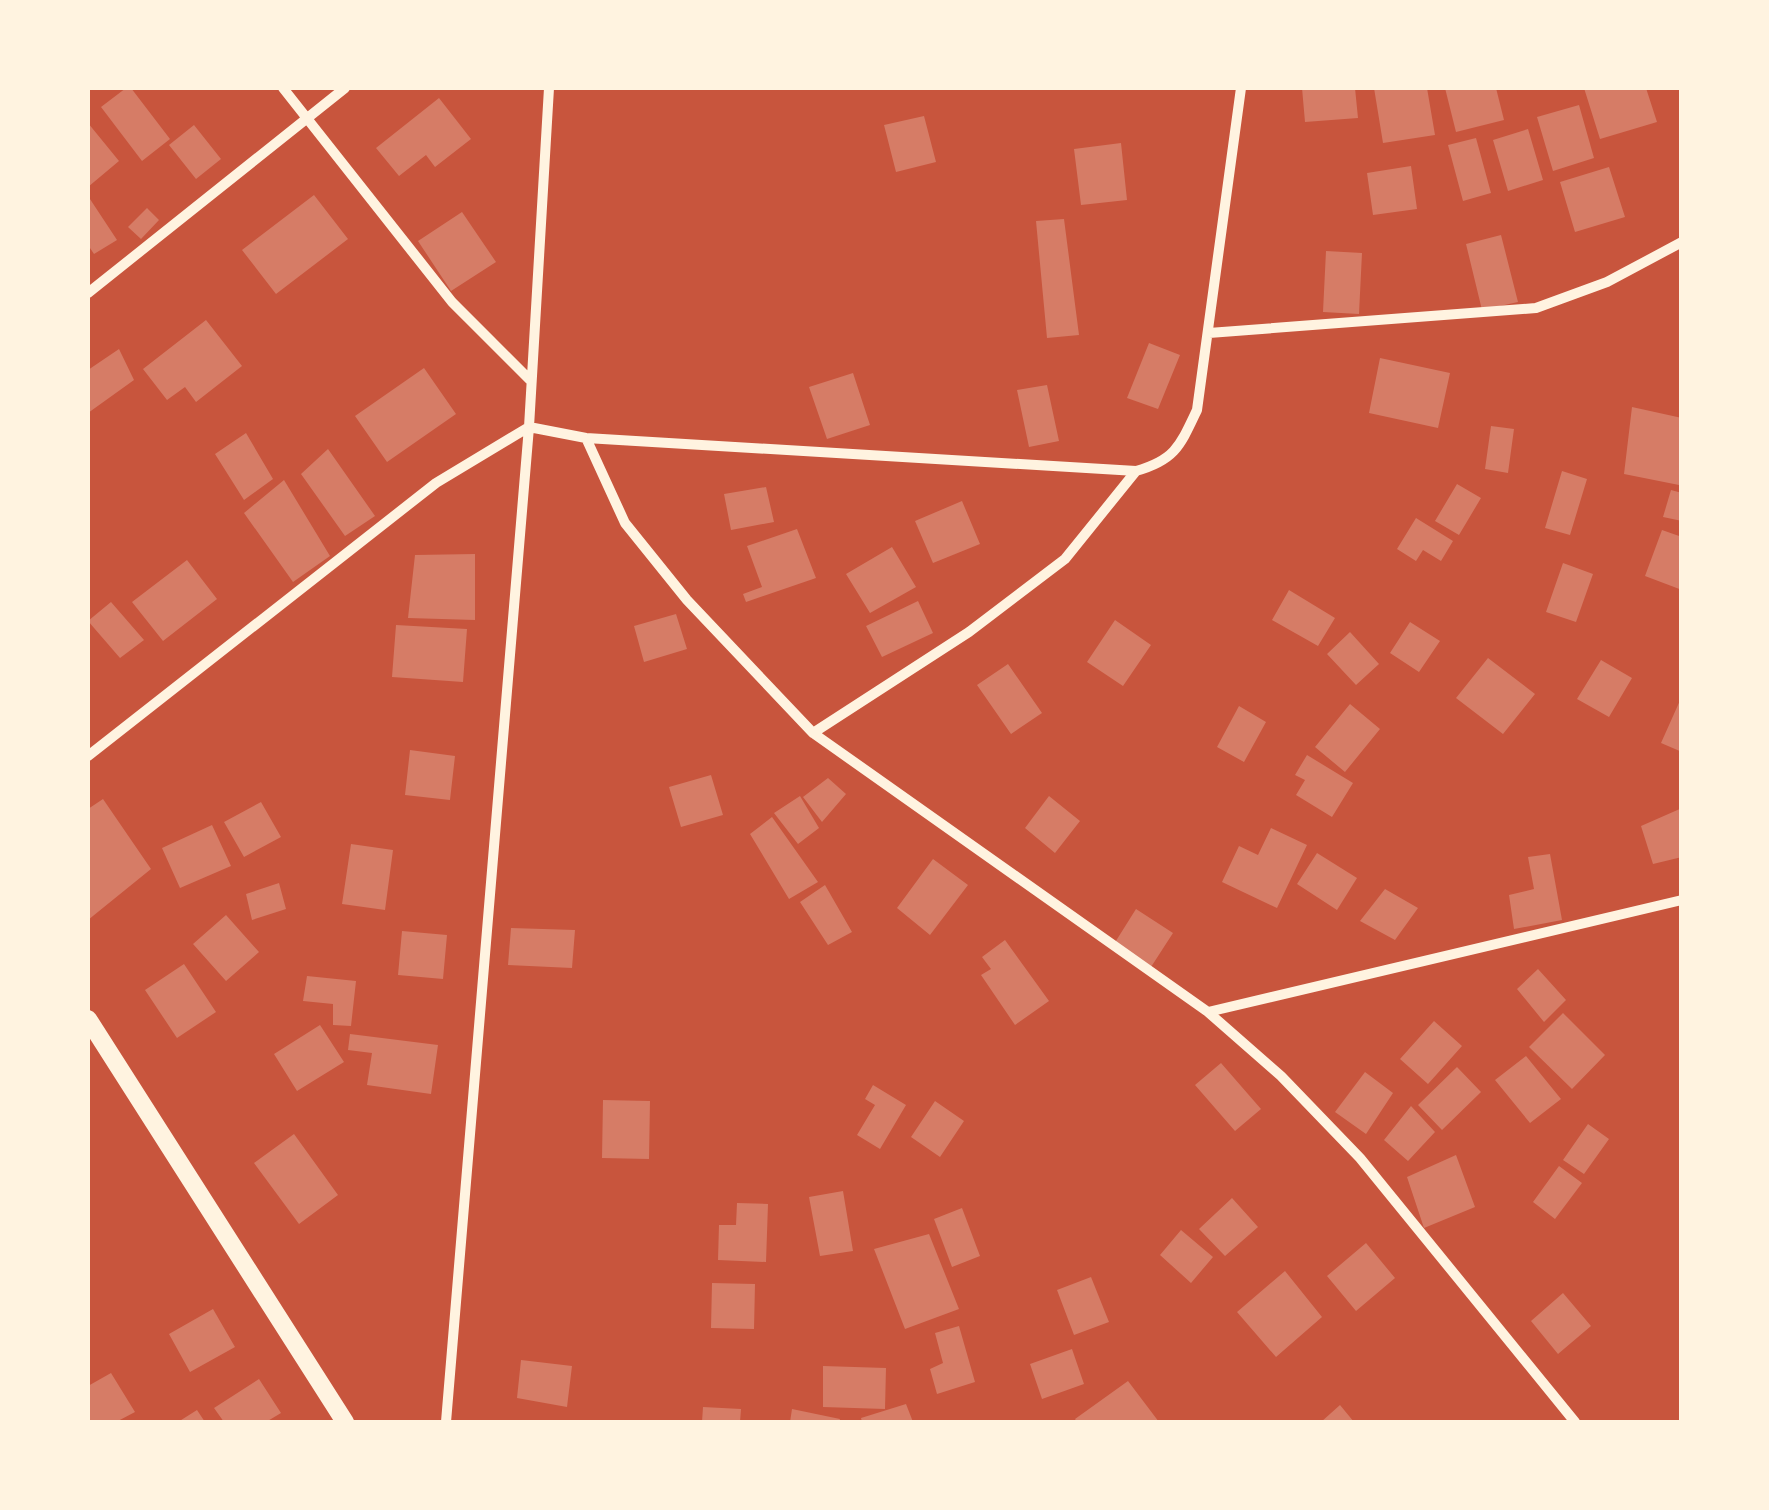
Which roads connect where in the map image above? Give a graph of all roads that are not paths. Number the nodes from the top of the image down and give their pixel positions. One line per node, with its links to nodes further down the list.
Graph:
1 (283, 88): 5 (street)
2 (345, 88): 5 (street)
3 (548, 88): 9 (street)
4 (1241, 88): 8 (street)
5 (306, 118): 7 (street); 9 (street)
6 (1682, 242): 8 (street)
7 (88, 294)
8 (1209, 333): 12 (street)
9 (530, 380): 10 (street)
10 (529, 426): 11 (street); 14 (street); 19 (street)
11 (586, 438): 12 (street); 13 (street)
12 (1136, 472): 13 (street)
13 (813, 733): 16 (street)
14 (88, 756)
15 (1682, 900): 16 (street)
16 (1208, 1012): 20 (street)
17 (88, 1019): 18 (street)
18 (346, 1422)
19 (446, 1422)
20 (1576, 1422)

